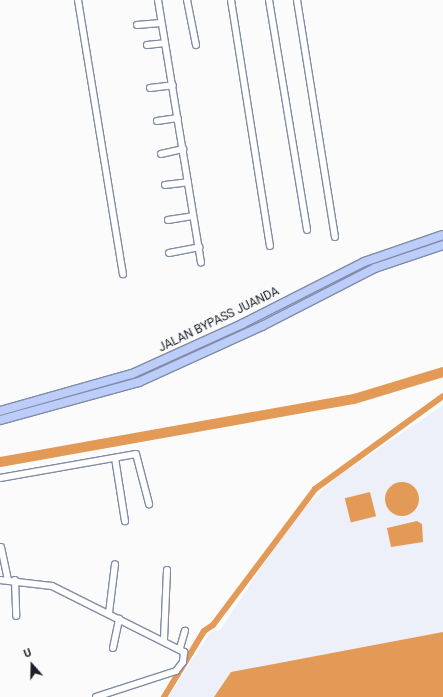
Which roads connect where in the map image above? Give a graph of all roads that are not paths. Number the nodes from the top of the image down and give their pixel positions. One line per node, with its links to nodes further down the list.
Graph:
1 (78, 0): 30 (street)
2 (158, 0): 7 (street)
3 (187, 0): 11 (street)
4 (231, 0): 26 (street)
5 (269, 0): 22 (street)
6 (298, 0): 24 (street)
7 (162, 23): 8 (street); 9 (street)
8 (137, 25)
9 (165, 43): 10 (street); 12 (street)
10 (147, 45)
11 (196, 45)
12 (173, 85): 13 (street); 14 (street)
13 (150, 88)
14 (178, 118): 15 (street); 16 (street)
15 (157, 121)
16 (183, 150): 17 (street); 18 (street)
17 (161, 154)
18 (188, 182): 19 (street); 20 (street)
19 (165, 185)
20 (193, 216): 21 (street); 27 (street)
21 (168, 220)
22 (307, 230)
23 (443, 235): 31 (main road, JALAN BYPASS JUANDA)
24 (335, 237)
25 (443, 245): 32 (main road, JALAN BYPASS JUANDA)
26 (270, 246)
27 (199, 247): 28 (street); 29 (street)
28 (169, 253)
29 (201, 263)
30 (123, 274)
31 (66, 394): 32 (main road); 33 (main road, JALAN BYPASS JUANDA)
32 (70, 402): 34 (main road, JALAN BYPASS JUANDA)
33 (0, 411)
34 (0, 420)
35 (115, 458): 36 (street); 37 (street); 38 (street)
36 (0, 478)
37 (149, 504)
38 (124, 521)
39 (1, 547): 43 (street)
40 (115, 564): 45 (street)
41 (167, 570): 49 (street)
42 (0, 580): 43 (street)
43 (8, 580): 44 (street)
44 (15, 580): 45 (street); 46 (street)
45 (109, 613): 47 (street)
46 (16, 616)
47 (119, 619): 49 (street); 50 (street)
48 (185, 631): 51 (street)
49 (164, 639): 51 (street)
50 (113, 648)
51 (180, 648): 52 (street)
52 (96, 697)

